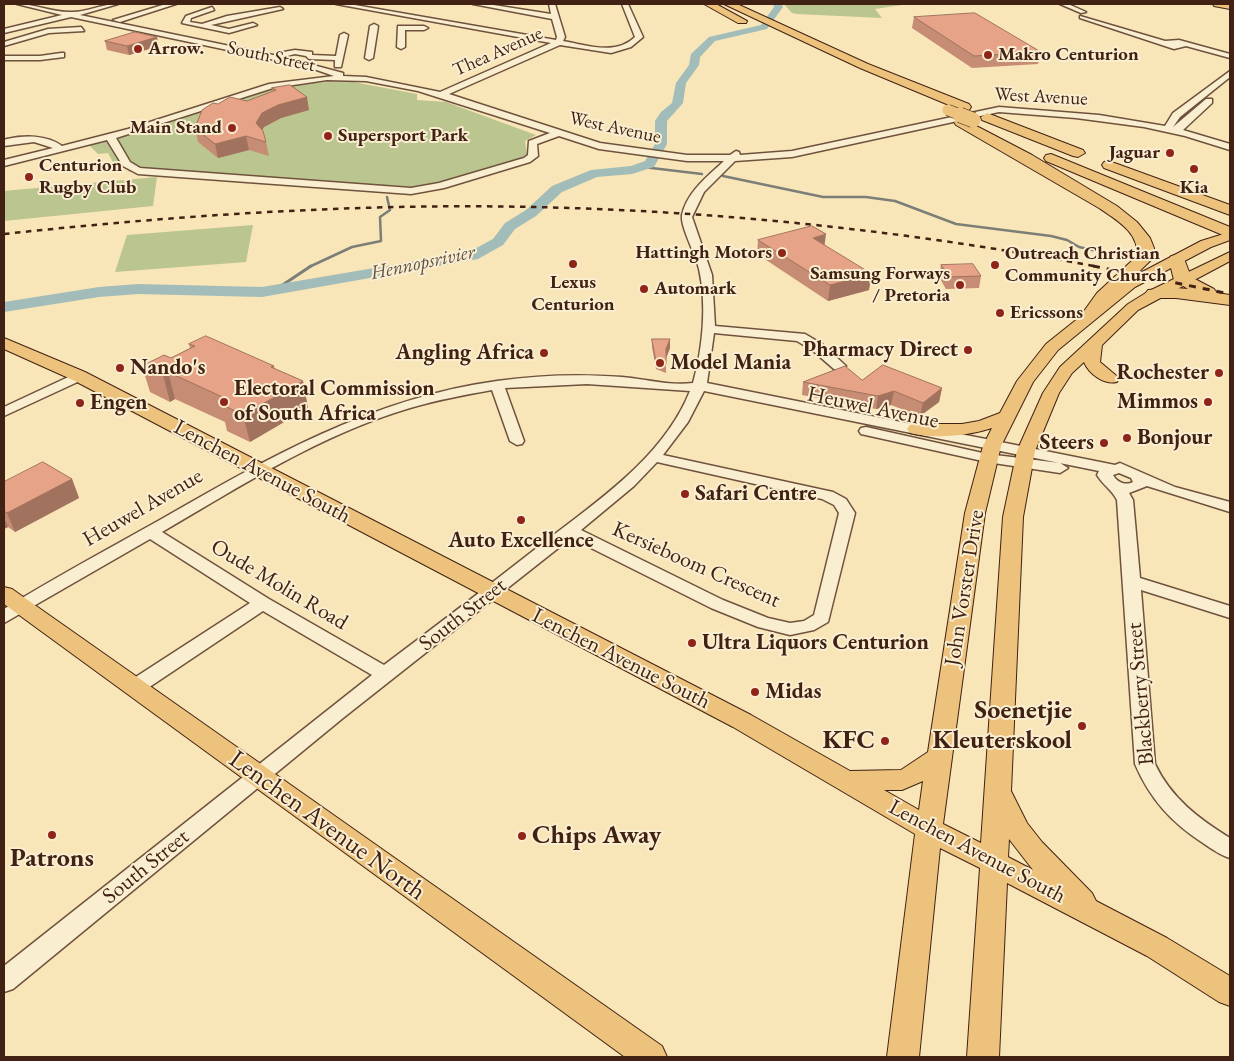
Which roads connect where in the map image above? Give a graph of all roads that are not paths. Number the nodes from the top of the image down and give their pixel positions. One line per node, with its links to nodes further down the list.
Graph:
1 (20, 4): 21 (street, South Street)
2 (115, 4): 21 (street)
3 (172, 4): 20 (street)
4 (339, 4): 19 (street)
5 (476, 4): 25 (street)
6 (552, 4): 25 (street, Thea Avenue)
7 (625, 4): 42 (street)
8 (709, 4): 56 (highway)
9 (729, 4): 65 (highway)
10 (1055, 4): 23 (street)
11 (1063, 4): 23 (street)
12 (1217, 4): 16 (main road)
13 (198, 6): 18 (street)
14 (256, 6): 29 (street)
15 (395, 6): 19 (street)
16 (1230, 7)
17 (212, 9): 29 (street)
18 (181, 11)
19 (380, 11): 44 (street)
20 (146, 12): 22 (street); 24 (street); 26 (street)
21 (74, 15): 32 (street); 35 (street, South Street)
22 (100, 15)
23 (1084, 15): 55 (street)
24 (165, 16)
25 (556, 17): 42 (street, Thea Avenue)
26 (117, 20)
27 (253, 25): 29 (street)
28 (374, 26): 39 (street)
29 (202, 27): 35 (street)
30 (82, 29): 34 (street)
31 (432, 30): 36 (street)
32 (4, 31)
33 (344, 35): 47 (street)
34 (36, 36): 40 (street); 41 (street)
35 (174, 36): 52 (street, South Street)
36 (400, 36): 38 (street); 46 (street)
37 (381, 37): 39 (street)
38 (391, 37)
39 (372, 38): 45 (street)
40 (55, 40)
41 (16, 41): 43 (street); 50 (street)
42 (558, 43): 44 (street, Thea Avenue)
43 (4, 44)
44 (548, 44): 61 (street, Thea Avenue)
45 (370, 47): 49 (street); 54 (street)
46 (401, 47)
47 (341, 48): 48 (street); 52 (street)
48 (351, 48)
49 (360, 48)
50 (14, 51)
51 (61, 55): 53 (street)
52 (282, 56): 58 (street, South Street); 59 (street)
53 (4, 58)
54 (369, 58)
55 (1230, 58)
56 (848, 69): 62 (highway); 65 (highway)
57 (1230, 73): 63 (street)
58 (341, 76): 59 (street, West Avenue); 61 (street, West Avenue); 70 (street, West Avenue)
59 (278, 82): 74 (street, West Avenue)
60 (1230, 84): 66 (street)
61 (444, 93): 68 (street, West Avenue)
62 (903, 96)
63 (1176, 115): 64 (street); 67 (street)
64 (1112, 117): 67 (street, West Avenue); 76 (street, West Avenue)
65 (969, 118): 82 (highway); 83 (highway); 89 (highway)
66 (1191, 118): 67 (street); 69 (street)
67 (1174, 128): 69 (street, West Avenue); 73 (street, West Avenue); 77 (street, West Avenue)
68 (561, 132): 70 (street); 75 (street, West Avenue)
69 (1203, 134): 71 (street, West Avenue)
70 (110, 136): 74 (street, West Avenue)
71 (1230, 142)
72 (4, 143): 74 (street)
73 (1230, 147)
74 (60, 148): 79 (street, West Avenue)
75 (676, 155): 76 (street, West Avenue); 78 (street, West Avenue)
76 (734, 156): 77 (street, West Avenue); 78 (street, West Avenue); 80 (street, South Street)
77 (763, 157): 80 (street)
78 (687, 158): 81 (street)
79 (4, 161)
80 (720, 170): 81 (street, South Street)
81 (709, 179): 90 (street, South Street)
82 (1230, 212)
83 (1228, 234): 85 (main road, John Vorster Drive)
84 (1230, 256): 86 (main road, John Vorster Drive)
85 (1177, 260): 86 (highway); 89 (main road, John Vorster Drive)
86 (1183, 280): 87 (main road, John Vorster Drive); 88 (highway)
87 (1154, 294): 88 (highway); 92 (main road, John Vorster Drive)
88 (1226, 299)
89 (1091, 314): 99 (main road, John Vorster Drive)
90 (708, 329): 93 (street); 97 (street, South Street)
91 (4, 343): 94 (main road, Lenchen Avenue South)
92 (1094, 344): 95 (main road); 104 (main road, John Vorster Drive)
93 (839, 366)
94 (79, 376): 98 (street); 105 (main road, Lenchen Avenue South)
95 (1111, 378)
96 (497, 385): 97 (street, Heuwel Avenue); 101 (street); 105 (street, Heuwel Avenue)
97 (694, 390): 100 (street, Heuwel Avenue); 102 (street, Heuwel Avenue); 103 (street, South Street)
98 (4, 412)
99 (1005, 417): 100 (main road); 102 (main road, John Vorster Drive)
100 (916, 430): 102 (street, Heuwel Avenue)
101 (517, 441)
102 (989, 452): 104 (street, Heuwel Avenue); 117 (main road, John Vorster Drive)
103 (654, 457): 109 (street, South Street); 109 (street, Kersieboom Crescent)
104 (1025, 457): 106 (street, Heuwel Avenue); 120 (main road, John Vorster Drive)
105 (257, 470): 108 (street, Heuwel Avenue); 111 (main road, Lenchen Avenue South)
106 (1124, 484): 107 (street, Heuwel Avenue); 110 (street, Blackberry Street)
107 (1230, 507)
108 (150, 532): 112 (street, Oude Molin Road); 113 (street, Heuwel Avenue)
109 (569, 532): 111 (street, South Street)
110 (1132, 582): 114 (street); 122 (street, Blackberry Street)
111 (492, 592): 115 (street, South Street); 119 (main road, Lenchen Avenue South)
112 (263, 603): 115 (street, Oude Molin Road); 116 (street)
113 (9, 606): 116 (main road, Lenchen Avenue North)
114 (1230, 612)
115 (385, 674): 118 (street, South Street)
116 (135, 687): 118 (main road, Lenchen Avenue North)
117 (940, 757): 119 (main road); 121 (main road, John Vorster Drive)
118 (258, 776): 125 (street, South Street); 127 (main road, Lenchen Avenue North)
119 (846, 781): 121 (main road, Lenchen Avenue South)
120 (997, 790): 123 (main road, John Vorster Drive); 124 (main road)
121 (929, 829): 123 (main road, Lenchen Avenue South); 128 (main road, John Vorster Drive)
122 (1230, 849)
123 (992, 862): 124 (main road, Lenchen Avenue South); 129 (main road, John Vorster Drive)
124 (1092, 913): 126 (main road, Lenchen Avenue South)
125 (4, 981)
126 (1230, 992)
127 (651, 1057)
128 (903, 1057)
129 (983, 1057)

